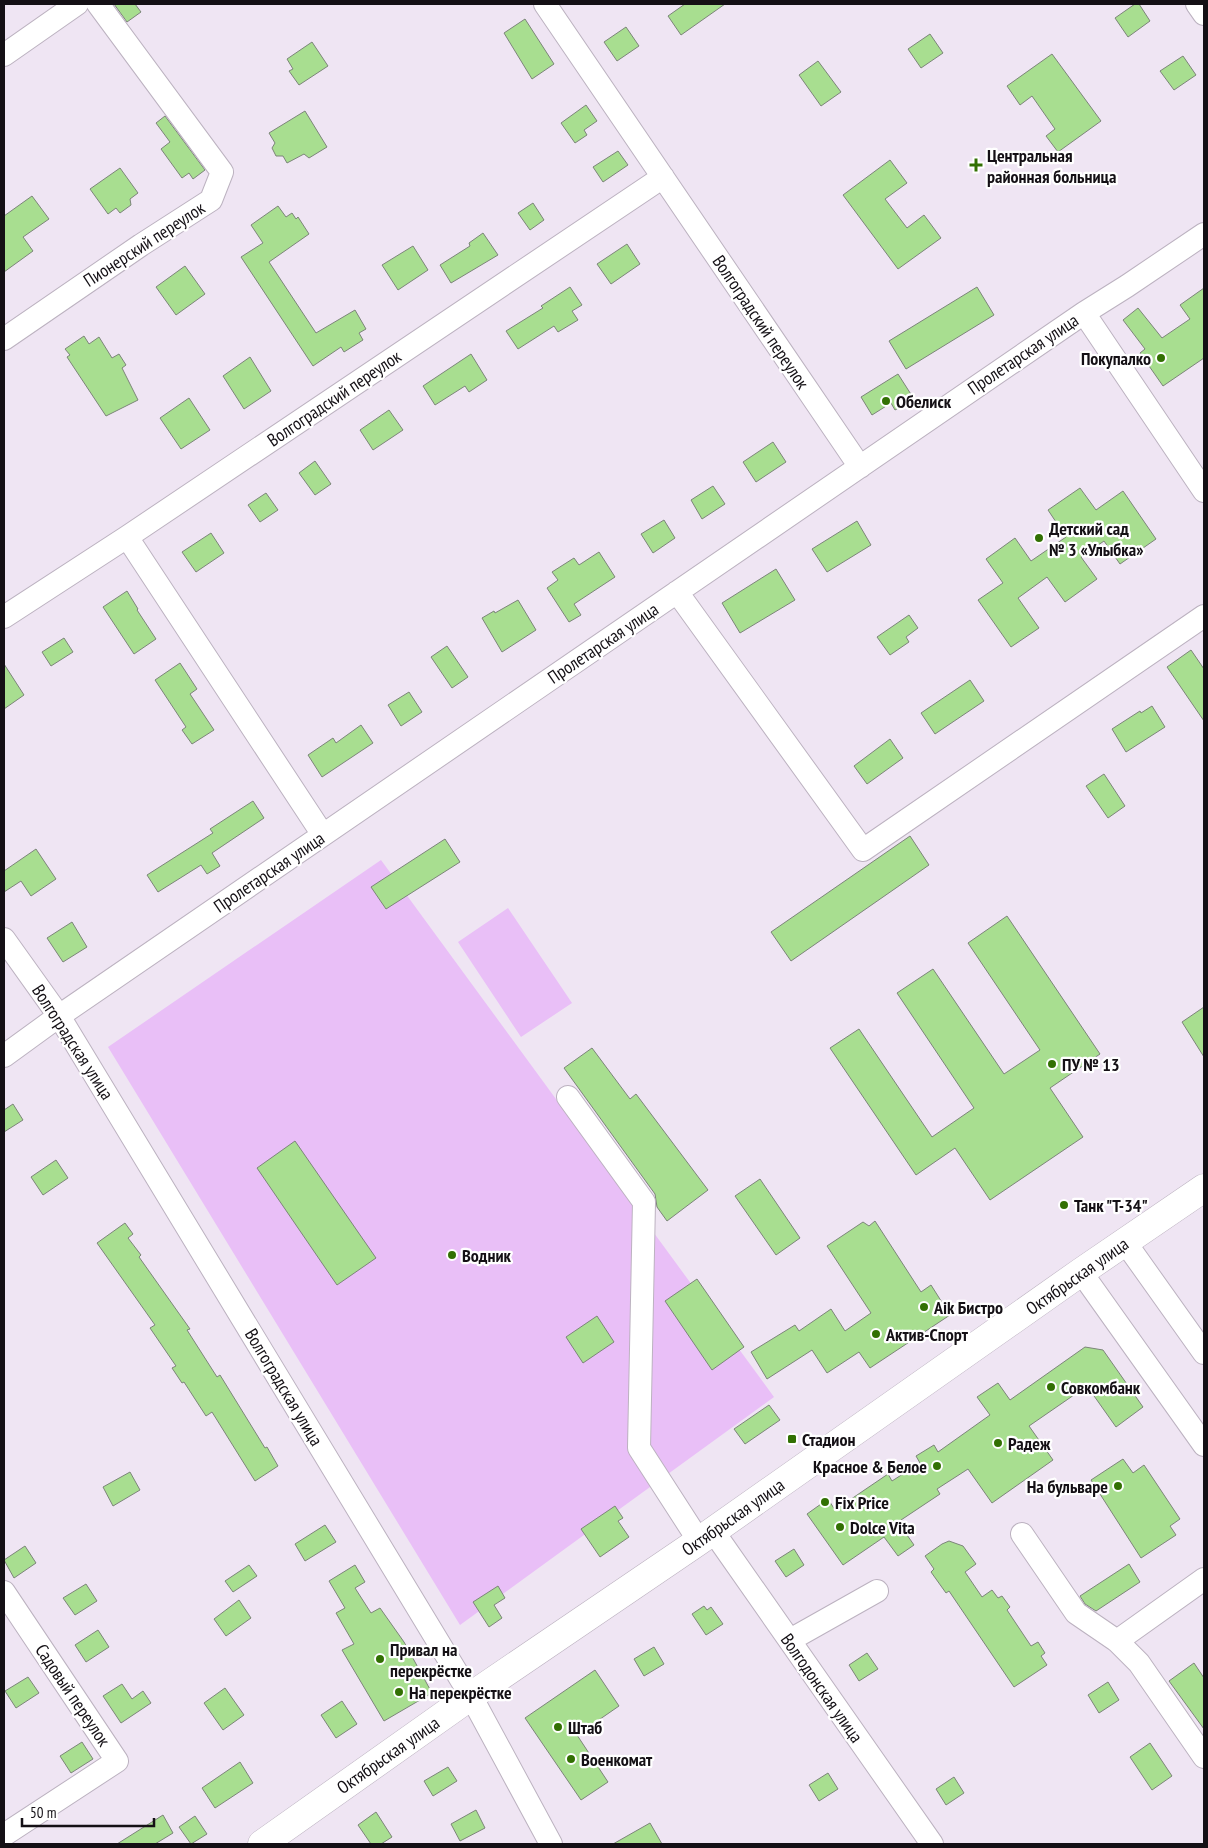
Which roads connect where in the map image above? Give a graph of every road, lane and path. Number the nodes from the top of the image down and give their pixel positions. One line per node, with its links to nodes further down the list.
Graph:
1 (77, 4): 6 (street)
2 (98, 4): 10 (street, Пионерский переулок)
3 (545, 4): 7 (street, Волгоградский переулок)
4 (1197, 4): 5 (street)
5 (1204, 14)
6 (4, 55)
7 (663, 177): 11 (street, Волгоградский переулок); 13 (street, Волгоградский переулок)
8 (1204, 234): 9 (street, Пролетарская улица)
9 (1084, 313): 11 (street, Пролетарская улица); 12 (street)
10 (4, 339)
11 (860, 467): 14 (street, Пролетарская улица)
12 (1204, 490)
13 (127, 537): 16 (street, Волгоградский переулок); 17 (street)
14 (677, 592): 15 (street); 17 (street, Пролетарская улица)
15 (1204, 616)
16 (4, 617)
17 (323, 835): 19 (street, Пролетарская улица)
18 (4, 939): 19 (street, Волгоградская улица)
19 (59, 1016): 20 (street, Пролетарская улица); 34 (street, Волгоградская улица)
20 (4, 1056)
21 (568, 1097): 28 (street, Волгодонская улица)
22 (1204, 1188): 23 (main road, Октябрьская улица)
23 (1125, 1242): 24 (main road, Октябрьская улица); 25 (street)
24 (1081, 1272): 26 (street); 28 (main road, Октябрьская улица)
25 (1204, 1353)
26 (1204, 1445)
27 (1022, 1534): 33 (street)
28 (706, 1536): 32 (street, Волгодонская улица); 34 (main road, Октябрьская улица)
29 (1204, 1579): 33 (street)
30 (877, 1591): 32 (street)
31 (4, 1592): 36 (street, Садовый переулок)
32 (790, 1640): 39 (street, Волгодонская улица)
33 (1117, 1641): 35 (street)
34 (471, 1696): 37 (main road, Октябрьская улица); 38 (street, Волгоградская улица)
35 (1204, 1757)
36 (4, 1835)
37 (262, 1844)
38 (551, 1844)
39 (932, 1844)

